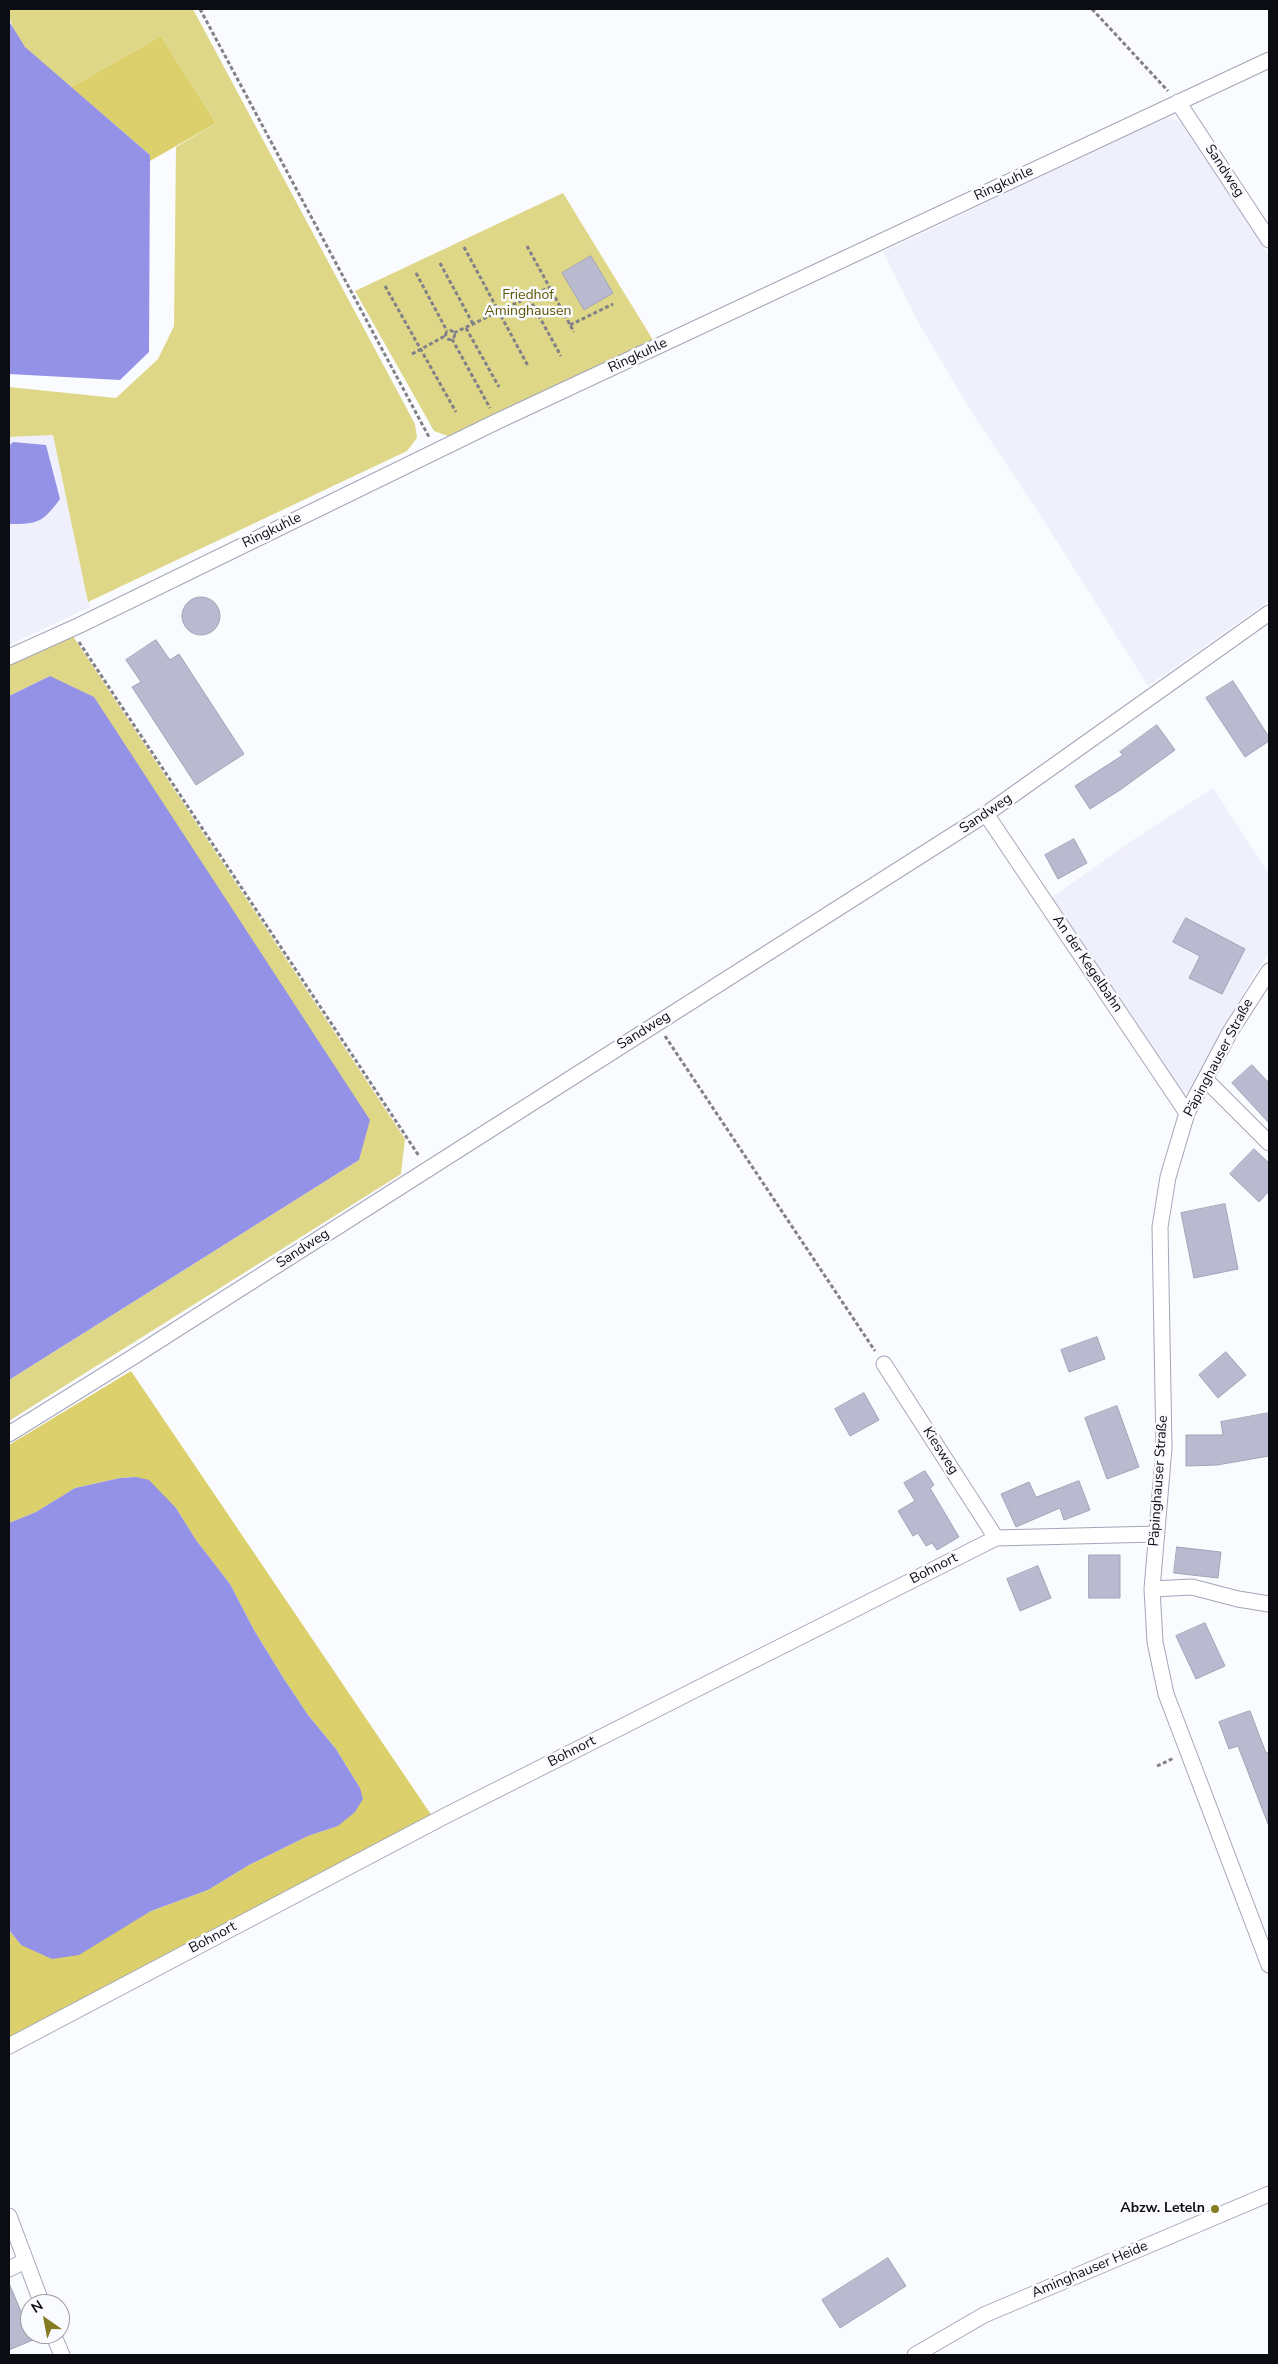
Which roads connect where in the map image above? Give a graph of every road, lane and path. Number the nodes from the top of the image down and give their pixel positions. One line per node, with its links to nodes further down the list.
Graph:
1 (200, 9): 30 (path)
2 (1092, 9): 4 (path)
3 (1269, 60): 4 (street, Ringkuhle)
4 (1178, 102): 5 (street, Sandweg); 29 (street, Ringkuhle)
5 (1269, 240)
6 (527, 246): 11 (path)
7 (464, 247): 14 (path)
8 (440, 263): 15 (path)
9 (416, 273): 18 (path)
10 (385, 286): 23 (path)
11 (550, 287): 12 (path); 16 (path)
12 (529, 298): 14 (path); 25 (path)
13 (613, 304): 16 (path)
14 (498, 312): 15 (path); 26 (path)
15 (473, 324): 17 (path)
16 (570, 325): 19 (path)
17 (466, 328): 20 (path); 27 (path)
18 (447, 331): 20 (path); 21 (path)
19 (574, 332)
20 (454, 333): 22 (path)
21 (445, 336): 22 (path); 23 (path)
22 (452, 339): 29 (path)
23 (420, 350): 24 (path); 28 (path)
24 (412, 354)
25 (561, 356)
26 (528, 366)
27 (499, 387)
28 (456, 412)
29 (498, 421): 30 (street, Ringkuhle)
30 (437, 450): 32 (street, Ringkuhle)
31 (1269, 613): 34 (street, Sandweg)
32 (70, 629): 33 (street, Ringkuhle); 40 (path)
33 (9, 657)
34 (986, 814): 36 (street, Sandweg); 38 (street, An der Kegelbahn)
35 (1269, 971): 37 (street, Päpinghauser Straße)
36 (656, 1023): 40 (street, Sandweg); 41 (path)
37 (1205, 1079): 38 (street, Päpinghauser Straße); 39 (street)
38 (1187, 1114): 43 (street, Päpinghauser Straße)
39 (1269, 1144)
40 (428, 1169): 42 (street, Sandweg)
41 (884, 1364): 44 (street, Kiesweg)
42 (9, 1434)
43 (1156, 1534): 44 (street, Bohnort); 45 (street, Päpinghauser Straße)
44 (996, 1538): 48 (street, Bohnort)
45 (1152, 1589): 46 (street); 47 (street, Päpinghauser Straße)
46 (1269, 1604)
47 (1269, 1965)
48 (9, 2046)
49 (1269, 2194): 54 (street, Aminghauser Heide)
50 (9, 2216): 51 (street)
51 (25, 2261): 52 (street); 53 (street)
52 (9, 2269)
53 (38, 2294)
54 (915, 2355)

